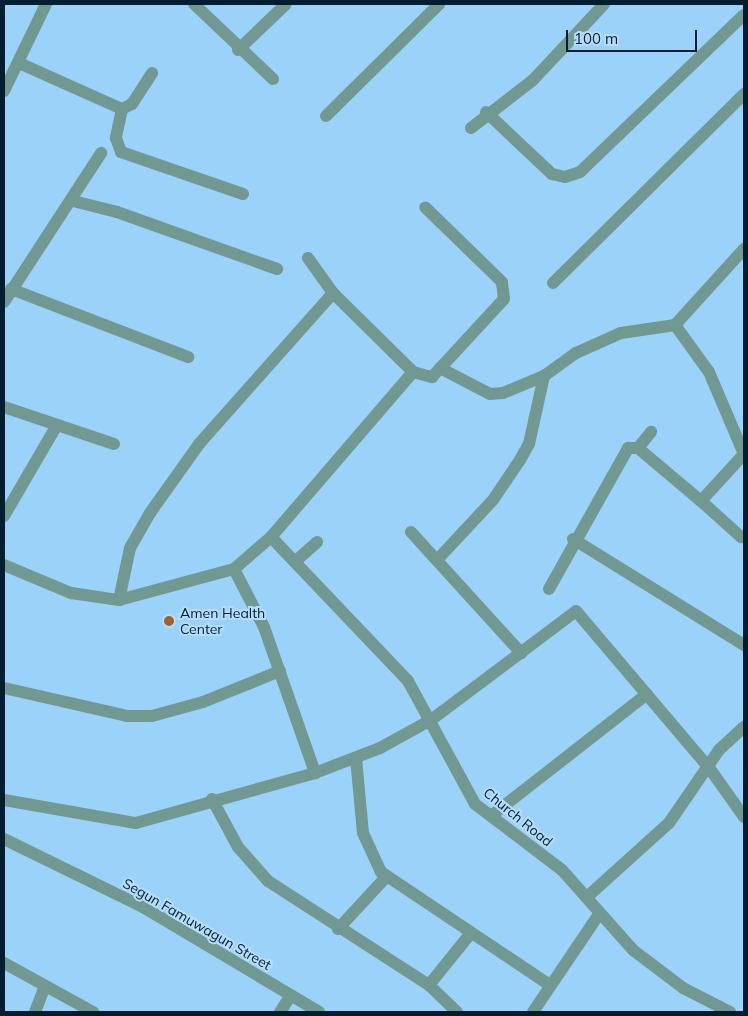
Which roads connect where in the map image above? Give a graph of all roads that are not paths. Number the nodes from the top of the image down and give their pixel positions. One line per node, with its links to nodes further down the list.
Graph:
1 (46, 4): 8 (street)
2 (194, 4): 7 (street)
3 (286, 4): 7 (street)
4 (439, 4): 15 (street)
5 (604, 4): 14 (street)
6 (744, 15): 14 (street)
7 (238, 50): 10 (street)
8 (19, 63): 11 (street); 13 (street)
9 (152, 73): 13 (street)
10 (273, 79)
11 (5, 83)
12 (744, 94): 24 (street)
13 (122, 109): 18 (street)
14 (486, 112): 16 (street)
15 (326, 116)
16 (471, 128)
17 (101, 153): 19 (street)
18 (243, 194)
19 (73, 202): 23 (street); 25 (street)
20 (425, 207): 30 (street)
21 (744, 249): 28 (street)
22 (308, 258): 26 (street)
23 (277, 270)
24 (553, 283)
25 (11, 289): 27 (street); 29 (street)
26 (334, 293): 31 (street); 51 (street)
27 (4, 302)
28 (675, 326): 32 (street); 38 (street)
29 (188, 356)
30 (440, 368): 31 (street); 32 (street)
31 (413, 372): 42 (street)
32 (544, 376): 47 (street)
33 (4, 407): 34 (street)
34 (57, 425): 36 (street); 40 (street)
35 (651, 432): 37 (street)
36 (114, 444)
37 (638, 448): 39 (street); 44 (street)
38 (744, 454): 39 (street)
39 (701, 501): 43 (street)
40 (4, 516)
41 (411, 532): 47 (street)
42 (271, 537): 46 (street, Church Road); 49 (street)
43 (741, 537)
44 (573, 539): 50 (street); 52 (street)
45 (317, 542): 46 (street)
46 (297, 560): 57 (street, Church Road)
47 (437, 560): 53 (street)
48 (4, 565): 51 (street)
49 (234, 569): 51 (street); 54 (street)
50 (549, 589)
51 (119, 600)
52 (744, 645)
53 (521, 653): 56 (street); 57 (street)
54 (280, 671): 55 (street); 61 (street)
55 (4, 688)
56 (647, 694): 60 (street); 64 (street)
57 (431, 720): 59 (street); 64 (street, Church Road)
58 (744, 727): 60 (street)
59 (356, 758): 61 (street); 67 (street)
60 (710, 769): 65 (street); 68 (street)
61 (314, 773): 62 (street)
62 (212, 799): 63 (street); 70 (street)
63 (4, 800)
64 (491, 816): 68 (street, Church Road)
65 (744, 817)
66 (4, 840): 76 (street, Segun Famuwagun Street)
67 (387, 876): 70 (street); 71 (street)
68 (587, 897): 69 (street, Church Road)
69 (599, 914): 74 (street); 83 (street, Church Road)
70 (338, 929): 73 (street)
71 (470, 933): 73 (street); 74 (street)
72 (4, 962): 75 (street)
73 (429, 985): 81 (street)
74 (550, 985): 82 (street)
75 (45, 986): 77 (street); 78 (street)
76 (290, 995): 79 (street); 80 (street, Segun Famuwagun Street)
77 (35, 1012)
78 (92, 1012)
79 (280, 1012)
80 (318, 1012)
81 (457, 1012)
82 (533, 1012)
83 (730, 1012)

